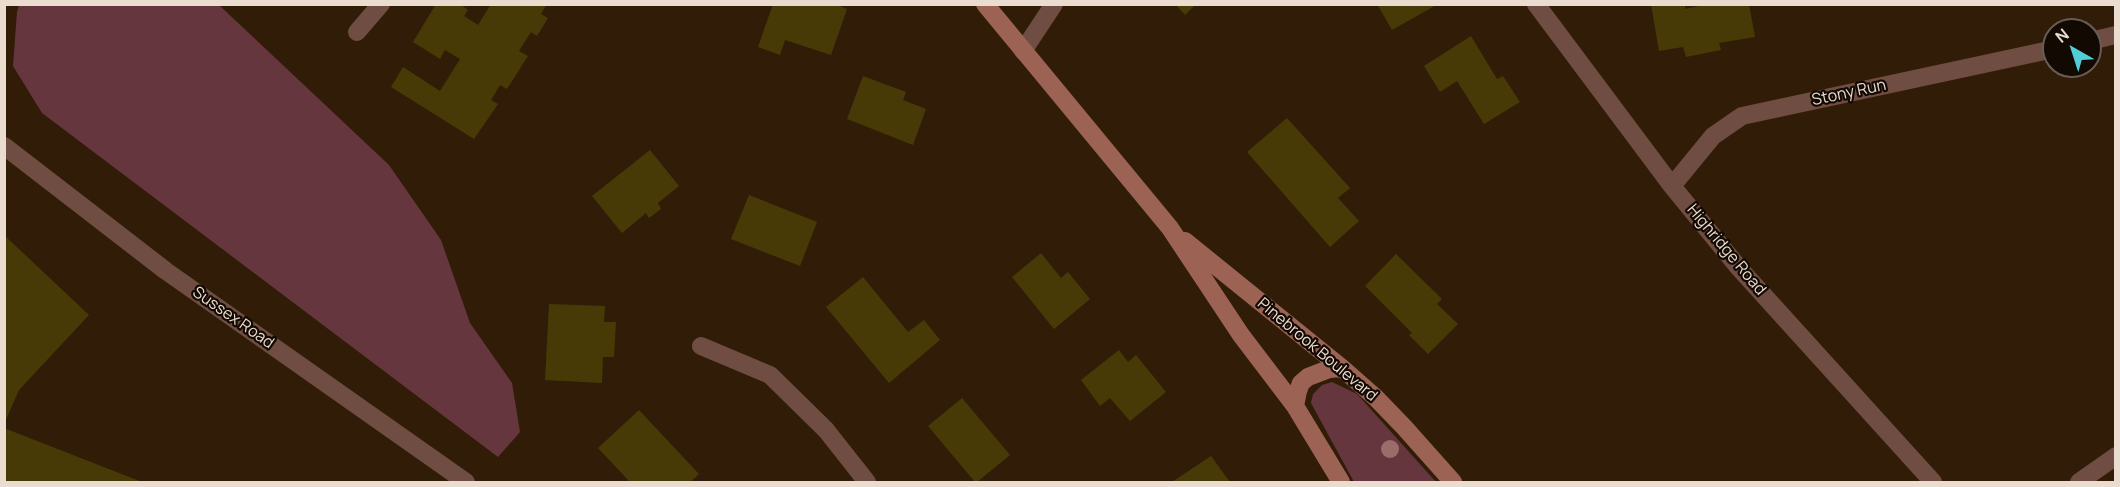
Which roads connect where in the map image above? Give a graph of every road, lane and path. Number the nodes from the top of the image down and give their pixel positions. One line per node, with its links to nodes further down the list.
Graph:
1 (381, 4): 5 (street)
2 (985, 4): 6 (street, Pinebrook Boulevard)
3 (1054, 4): 6 (street)
4 (1536, 4): 9 (street, Highridge Road)
5 (357, 32)
6 (1023, 51): 10 (street, Pinebrook Boulevard)
7 (2042, 52): 9 (street, Stony Run)
8 (4, 146): 15 (street, Sussex Road)
9 (1672, 186): 19 (street, Highridge Road)
10 (1170, 228): 12 (street, Pinebrook Boulevard); 13 (street, Pinebrook Boulevard)
11 (701, 346): 16 (street)
12 (1342, 368): 13 (street); 18 (street, Pinebrook Boulevard)
13 (1295, 406): 17 (street, Pinebrook Boulevard)
14 (2115, 456): 20 (street)
15 (466, 483)
16 (867, 483)
17 (1341, 483)
18 (1453, 483)
19 (1933, 483)
20 (2079, 483)

